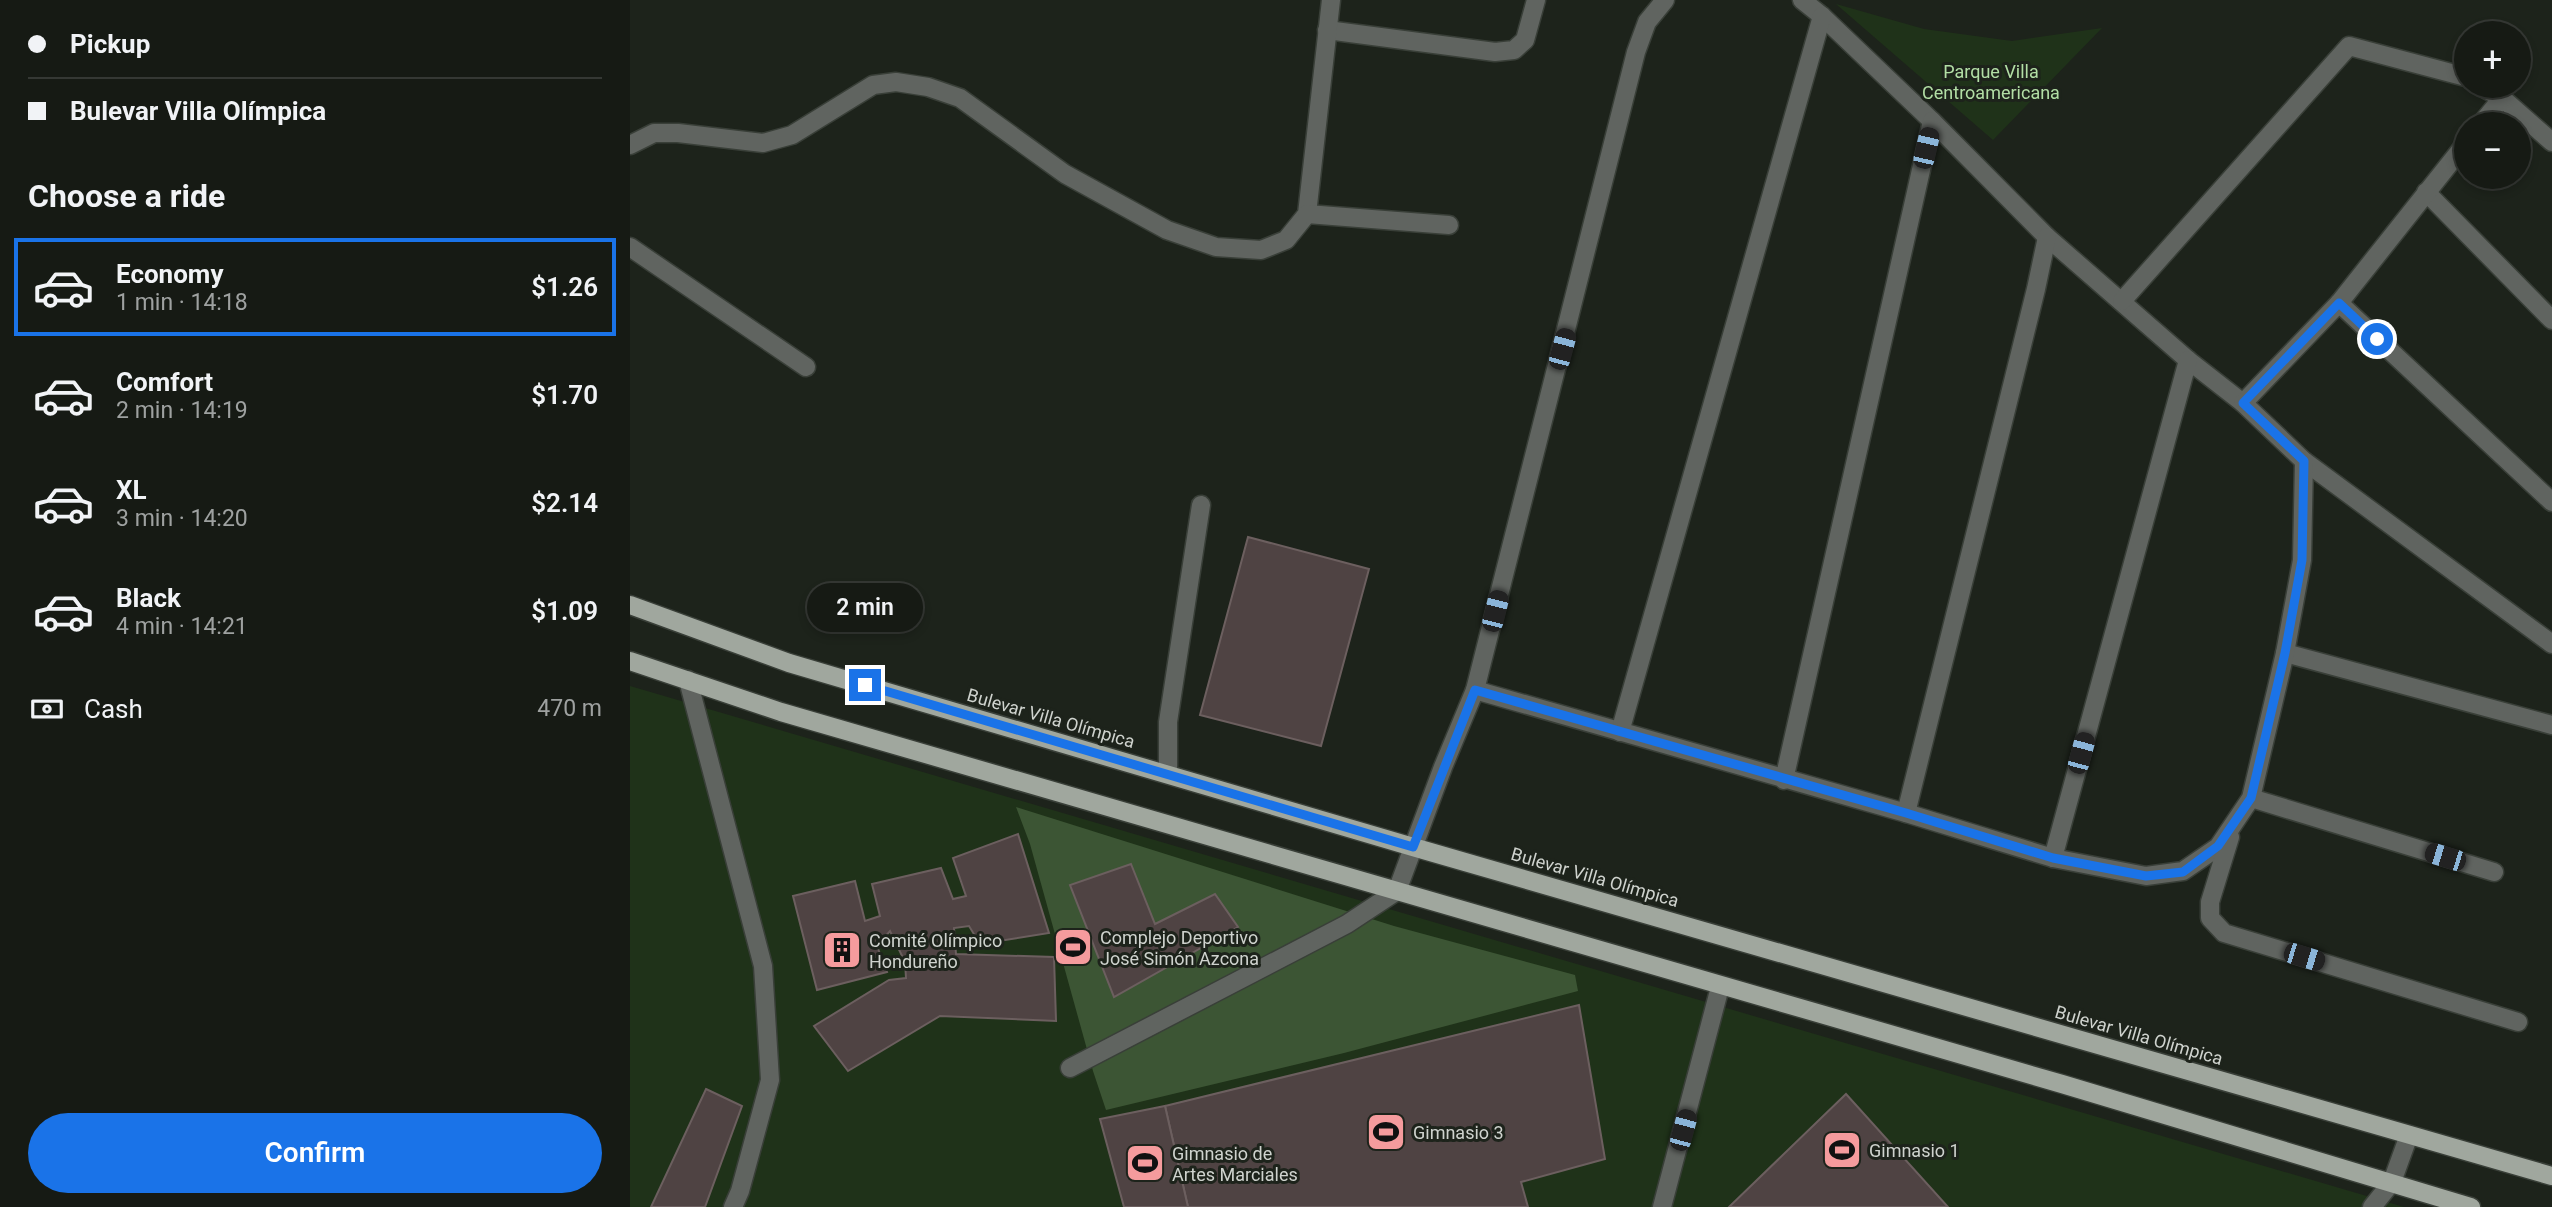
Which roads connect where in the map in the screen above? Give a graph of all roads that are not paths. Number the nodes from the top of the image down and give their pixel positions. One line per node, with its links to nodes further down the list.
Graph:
1 (1331, 0): 6 (street)
2 (1536, 0): 6 (street)
3 (1665, 0): 33 (street)
4 (1802, 0): 5 (street)
5 (1822, 16): 10 (street); 35 (street)
6 (1327, 30): 15 (street)
7 (2454, 75): 19 (street)
8 (2502, 98): 9 (street); 11 (street)
9 (2491, 112)
10 (1932, 121): 17 (street); 37 (street)
11 (2552, 142)
12 (630, 145): 15 (street)
13 (2454, 158): 14 (street)
14 (2426, 192): 20 (street); 21 (street)
15 (1307, 214): 16 (street)
16 (1449, 225)
17 (2047, 237): 19 (street); 39 (street)
18 (630, 247): 23 (street)
19 (2122, 301): 22 (street)
20 (2339, 303): 24 (street); 26 (street)
21 (2552, 320)
22 (2188, 360): 24 (street); 42 (street)
23 (806, 367)
24 (2243, 403): 25 (street)
25 (2304, 461): 29 (street); 30 (street)
26 (2552, 502)
27 (1201, 505): 36 (street)
28 (630, 605): 36 (main road, Bulevar Villa Olímpica)
29 (2552, 644)
30 (2285, 653): 34 (street); 38 (street)
31 (630, 661): 32 (main road)
32 (688, 680): 44 (main road); 51 (street)
33 (1475, 690): 35 (street); 41 (street)
34 (2552, 725)
35 (1620, 732): 37 (street)
36 (1168, 774): 41 (main road, Bulevar Villa Olímpica)
37 (1784, 779): 39 (street)
38 (2251, 798): 40 (street); 43 (street)
39 (1906, 813): 42 (street)
40 (2234, 827): 42 (street); 46 (street)
41 (1413, 847): 44 (street); 48 (main road, Bulevar Villa Olímpica)
42 (2053, 858)
43 (2494, 872)
44 (1397, 891): 45 (main road); 47 (street)
45 (1720, 987): 50 (main road); 52 (street)
46 (2518, 1022)
47 (1070, 1068)
48 (2409, 1135): 49 (main road, Bulevar Villa Olímpica); 50 (street)
49 (2552, 1176)
50 (2392, 1182): 53 (street); 54 (main road)
51 (733, 1207)
52 (1662, 1207)
53 (2372, 1207)
54 (2471, 1207)

